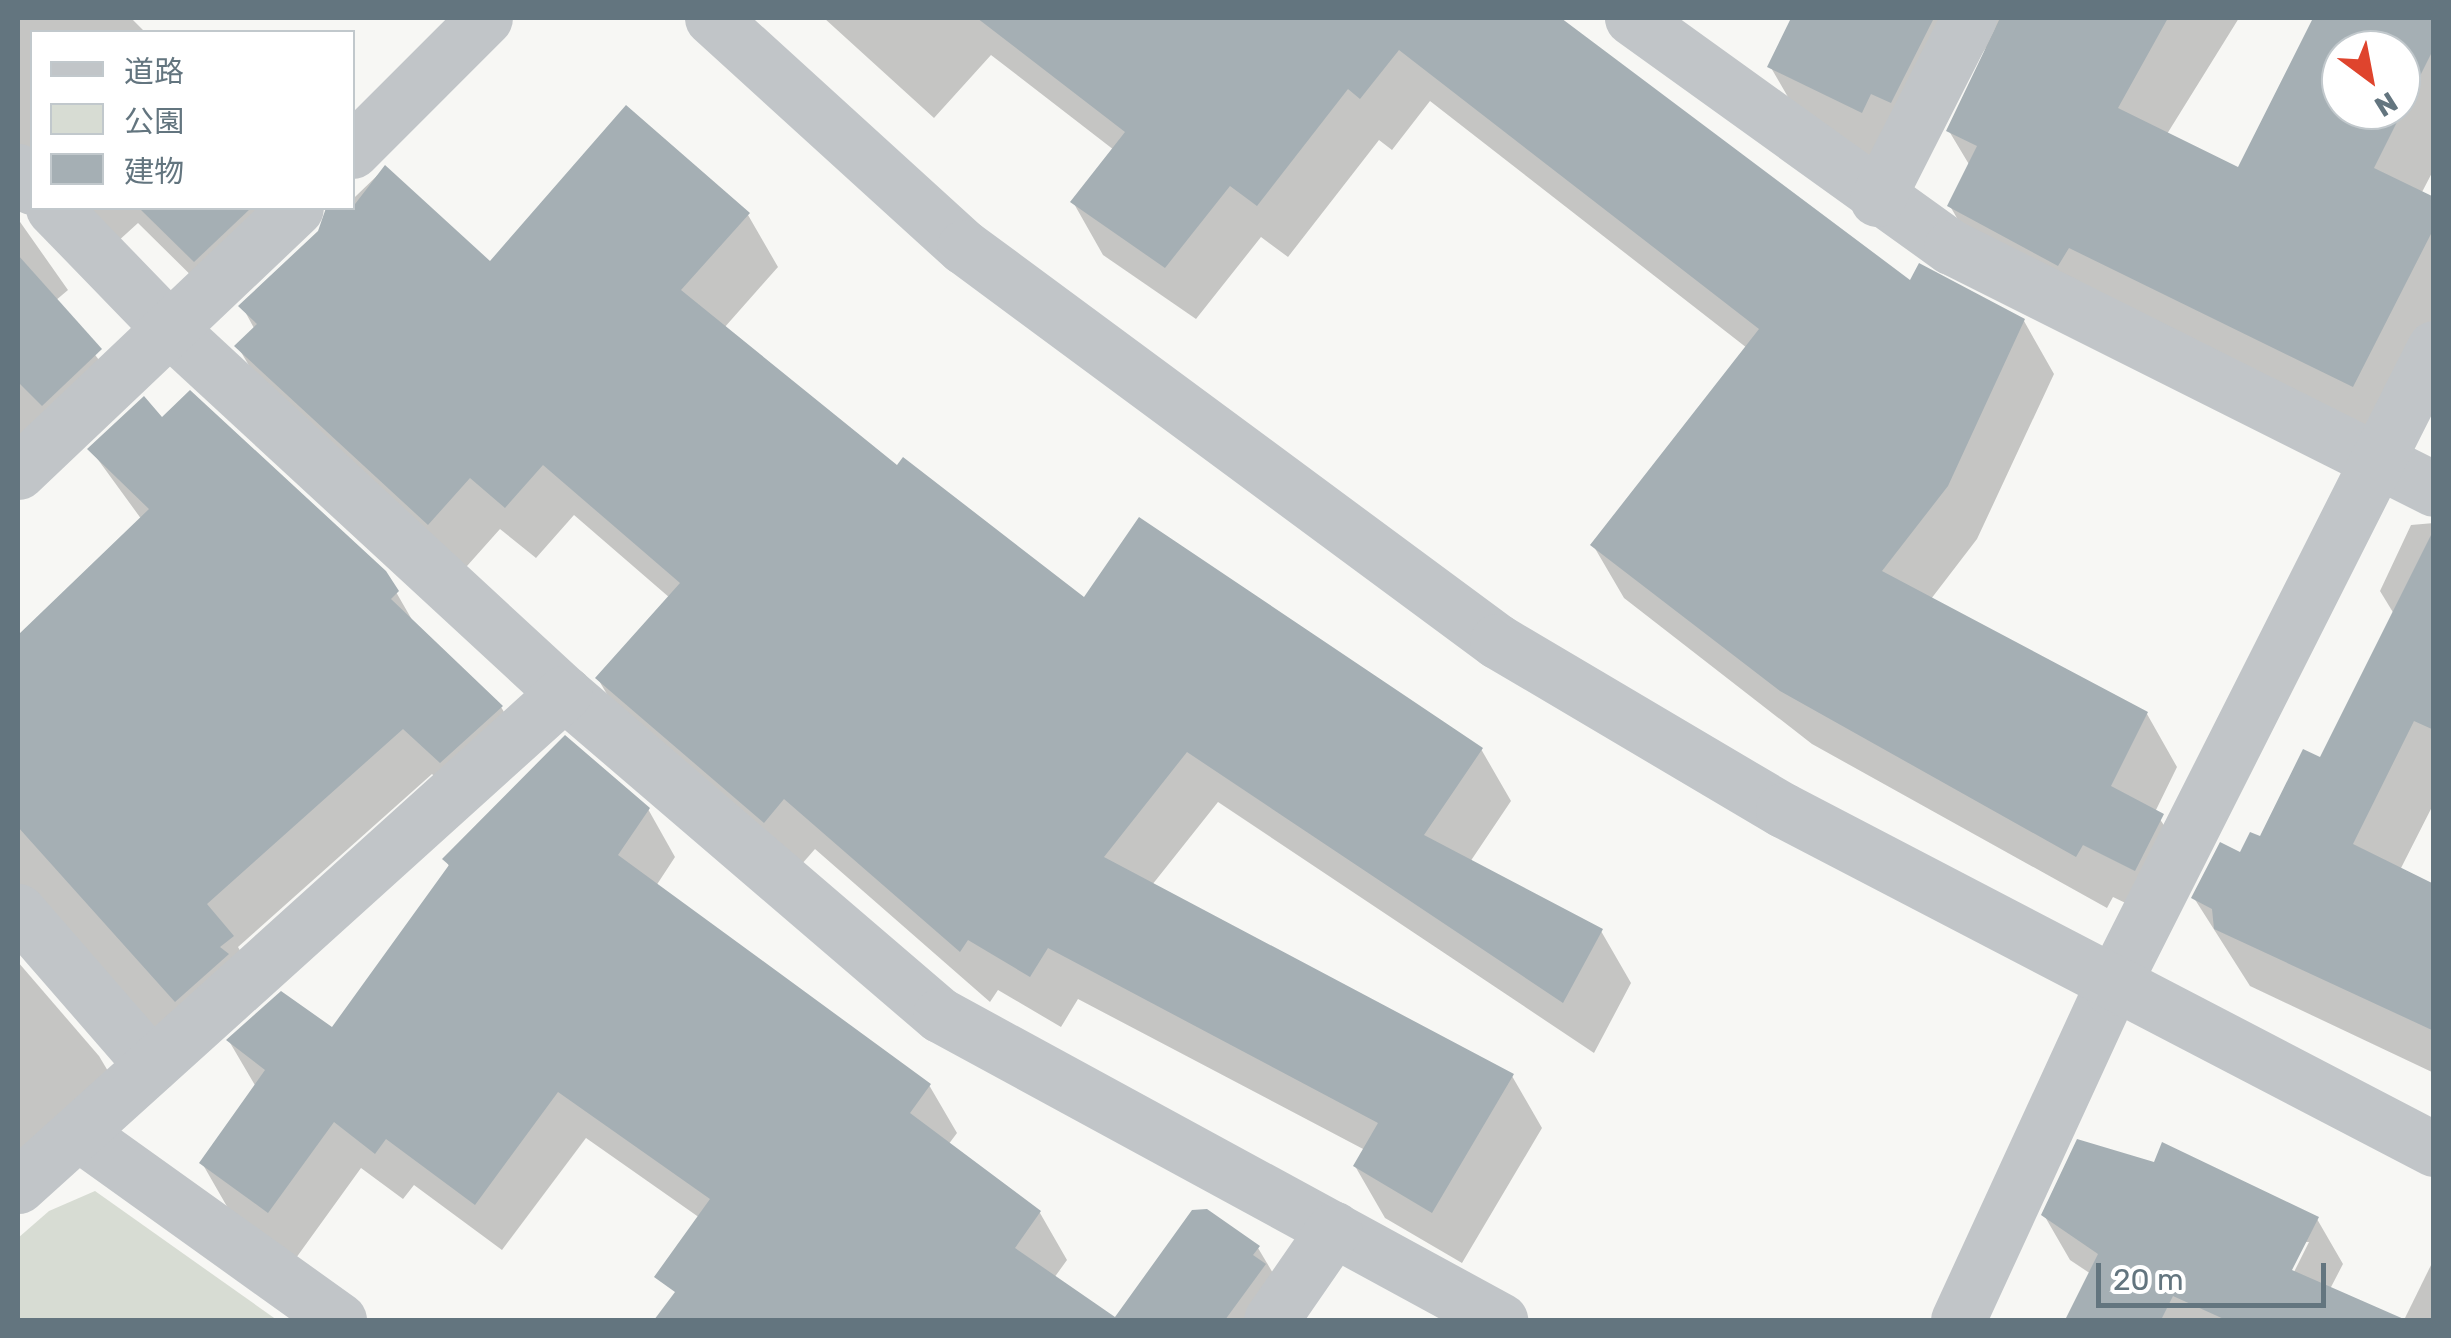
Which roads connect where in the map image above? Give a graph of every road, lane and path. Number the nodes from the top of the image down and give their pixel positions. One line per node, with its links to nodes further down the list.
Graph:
1 (485, 18): 5 (street)
2 (712, 18): 16 (street)
3 (1632, 18): 6 (street)
4 (1969, 18): 6 (street)
5 (355, 148)
6 (1876, 199): 11 (street)
7 (54, 210): 9 (street)
8 (294, 210): 9 (street)
9 (172, 331): 12 (street); 14 (street)
10 (2434, 348): 11 (street)
11 (2377, 461): 13 (street); 16 (street)
12 (18, 472)
13 (2434, 489)
14 (564, 693): 17 (street); 21 (street)
15 (18, 911): 17 (street)
16 (2111, 988): 19 (street); 25 (street)
17 (152, 1065): 18 (street)
18 (78, 1132): 20 (street); 22 (street)
19 (2434, 1149)
20 (18, 1186)
21 (1334, 1229): 23 (street); 24 (street)
22 (339, 1320)
23 (1270, 1320)
24 (1500, 1320)
25 (1958, 1320)

